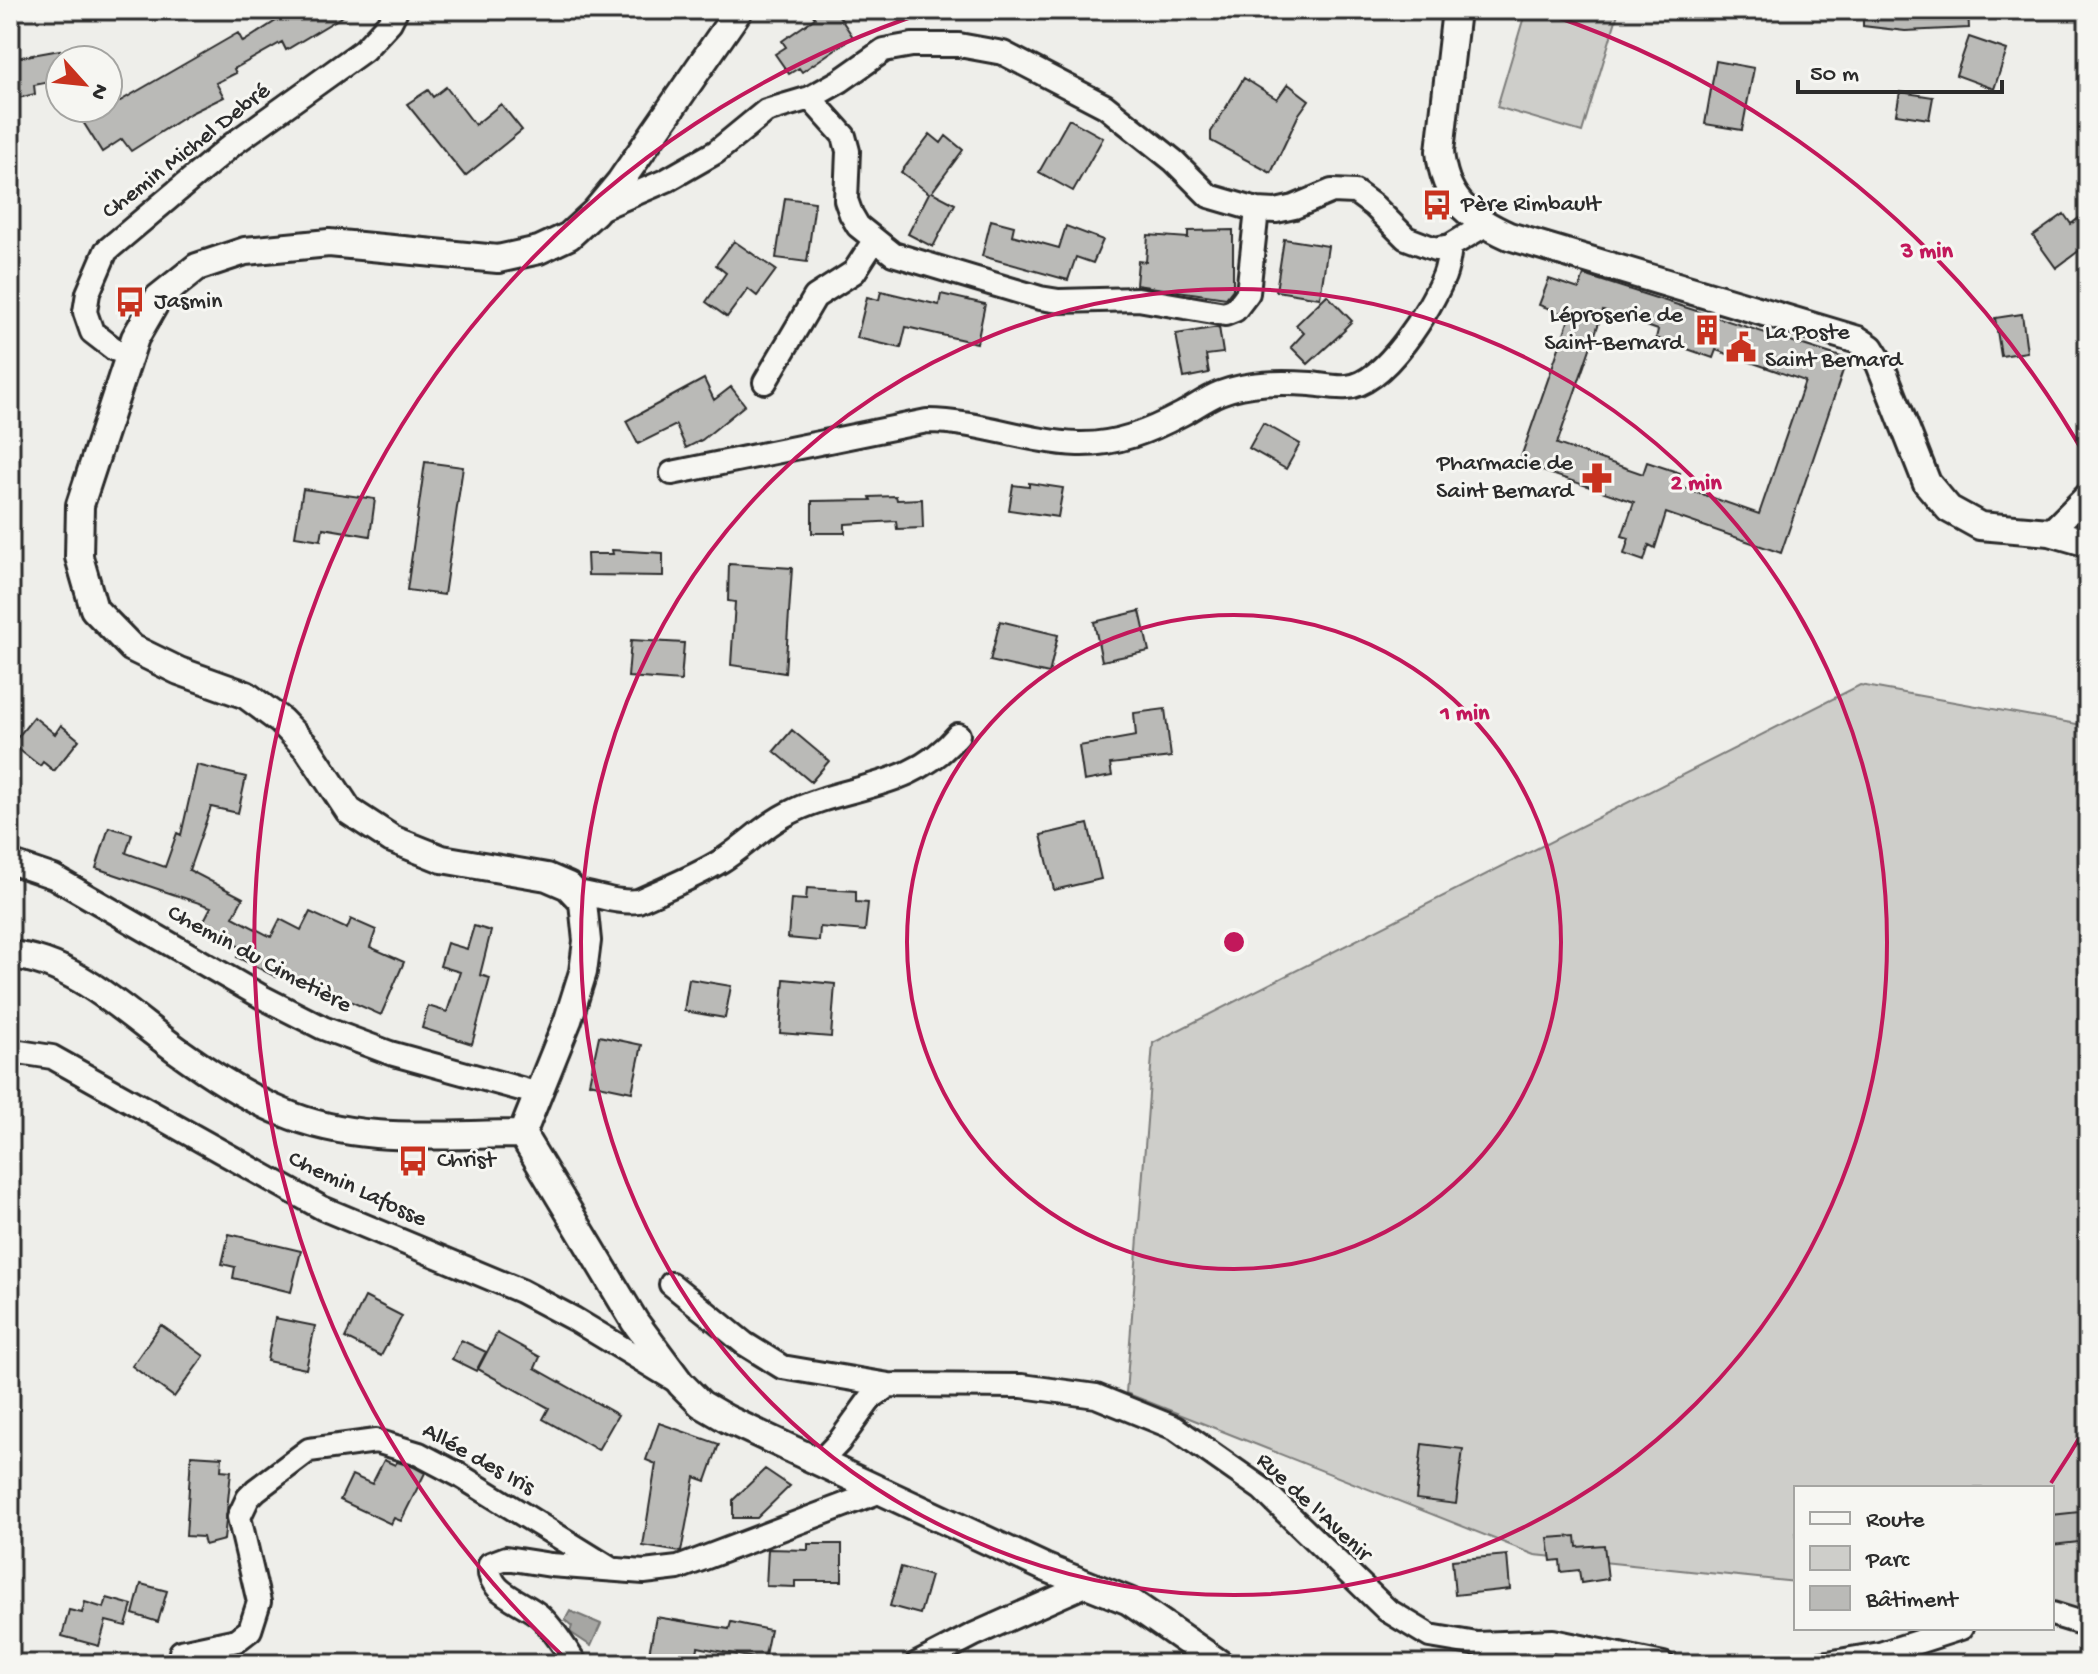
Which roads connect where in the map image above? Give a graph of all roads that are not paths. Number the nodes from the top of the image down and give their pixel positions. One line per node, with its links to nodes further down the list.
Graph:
1 (396, 10): 10 (street, Chemin Michel Debré)
2 (739, 10): 6 (street)
3 (1456, 10): 7 (street)
4 (810, 98): 5 (street); 6 (street); 8 (street)
5 (1257, 210): 8 (street); 9 (street)
6 (595, 212): 10 (street)
7 (1485, 225): 9 (street); 14 (street)
8 (874, 241): 11 (street)
9 (1450, 246): 12 (street)
10 (128, 355): 18 (street)
11 (765, 382)
12 (672, 473)
13 (2088, 494): 14 (street)
14 (2050, 532): 15 (street)
15 (2088, 543)
16 (958, 735): 18 (street)
17 (10, 862): 21 (street, Chemin du Cimetière)
18 (575, 892): 21 (street)
19 (10, 955): 22 (street)
20 (10, 1056): 24 (street, Chemin Lafosse)
21 (539, 1094): 22 (street)
22 (522, 1134): 24 (street)
23 (671, 1284): 25 (street, Rue de l'Avenir)
24 (681, 1384): 26 (street)
25 (889, 1385): 26 (street); 37 (street, Rue de l'Avenir)
26 (820, 1462): 27 (street)
27 (881, 1491): 28 (street, Allée des Iris); 29 (street)
28 (611, 1569): 33 (street, Allée des Iris); 34 (street, Allée des Iris)
29 (1088, 1584): 35 (street); 36 (street)
30 (2054, 1615): 31 (street)
31 (2088, 1625)
32 (1955, 1630): 38 (street)
33 (181, 1652)
34 (576, 1664)
35 (917, 1664)
36 (1220, 1664)
37 (1663, 1664)
38 (1822, 1664)

